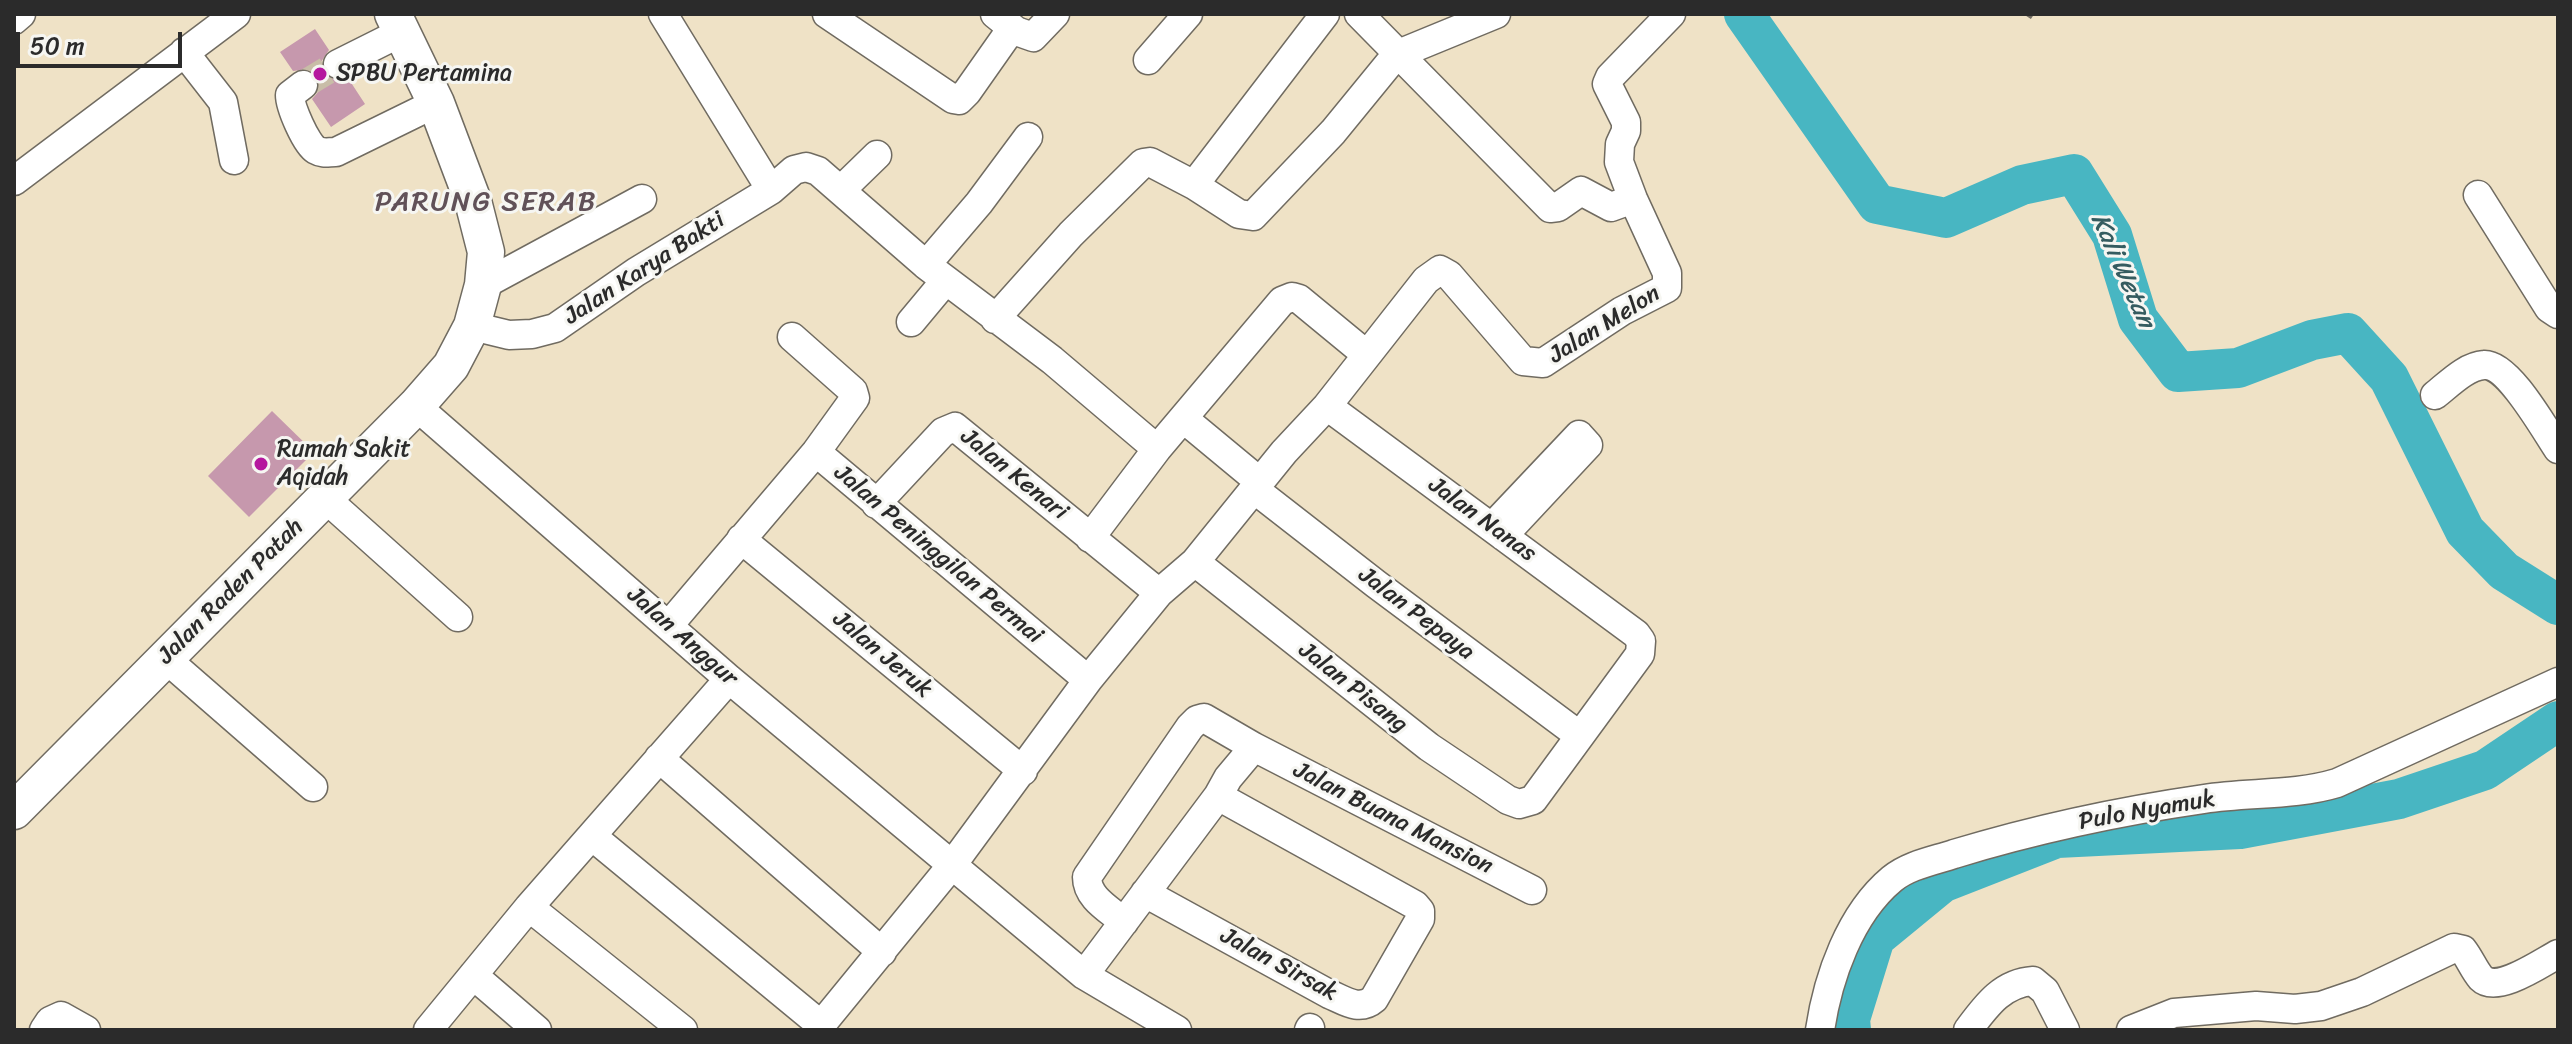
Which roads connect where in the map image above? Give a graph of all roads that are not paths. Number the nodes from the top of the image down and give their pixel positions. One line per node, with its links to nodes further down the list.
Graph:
1 (21, 14): 11 (street)
2 (236, 14): 14 (street)
3 (663, 14): 25 (street)
4 (827, 14): 12 (street)
5 (1055, 14): 12 (street)
6 (1188, 14): 16 (street)
7 (1325, 14): 24 (street)
8 (1359, 14): 15 (street)
9 (1496, 14): 15 (street)
10 (1671, 14): 29 (street, Jalan Melon)
11 (14, 20)
12 (1003, 21)
13 (398, 23): 17 (street); 19 (main road, Jalan Raden Patah)
14 (184, 52): 22 (street); 23 (street)
15 (1396, 55): 24 (street); 29 (street)
16 (1148, 60)
17 (338, 64)
18 (303, 85): 19 (street)
19 (436, 103): 31 (main road, Jalan Raden Patah)
20 (1028, 137): 30 (street)
21 (877, 155): 26 (street)
22 (234, 160)
23 (14, 181)
24 (1194, 185): 33 (street)
25 (771, 190): 26 (street, Jalan Karya Bakti); 35 (street, Jalan Karya Bakti)
26 (841, 190): 30 (street)
27 (2478, 195): 32 (street)
28 (642, 199): 31 (street)
29 (1633, 199): 37 (street, Jalan Melon)
30 (936, 273): 33 (street); 34 (street)
31 (483, 285): 35 (main road, Jalan Raden Patah)
32 (2558, 314)
33 (995, 319): 42 (street)
34 (911, 322)
35 (472, 326): 39 (main road, Jalan Raden Patah)
36 (792, 337): 44 (street)
37 (1367, 355): 40 (street); 41 (street)
38 (2435, 395): 43 (street)
39 (416, 406): 46 (main road, Jalan Raden Patah); 53 (street, Jalan Anggur)
40 (1327, 406): 45 (street); 58 (street, Jalan Nanas)
41 (1184, 419): 42 (street); 45 (street)
42 (1157, 449): 48 (street)
43 (2558, 449)
44 (816, 452): 47 (street, Jalan Peninggilan Permai); 49 (street, Jalan Peninggilan Permai)
45 (1257, 485): 50 (street); 58 (street, Jalan Pepaya)
46 (325, 498): 52 (street); 54 (main road, Jalan Raden Patah)
47 (876, 504): 48 (street, Jalan Kenari); 56 (street, Jalan Peninggilan Permai)
48 (1090, 538): 51 (street, Jalan Kenari)
49 (741, 539): 53 (street, Jalan Peninggilan Permai); 61 (street, Jalan Jeruk)
50 (1195, 562): 51 (street); 58 (street, Jalan Pisang)
51 (1159, 593): 56 (street)
52 (458, 617)
53 (669, 625): 55 (street, Jalan Anggur)
54 (165, 658): 62 (street); 64 (main road, Jalan Raden Patah)
55 (729, 679): 60 (street); 66 (street, Jalan Anggur)
56 (1088, 680): 61 (street)
57 (2558, 682): 83 (street, Pulo Nyamuk)
58 (1580, 736)
59 (1254, 747): 63 (street); 67 (street, Jalan Buana Mansion); 70 (street, Jalan Buana Mansion)
60 (659, 758): 65 (street); 71 (street)
61 (1023, 771): 66 (street)
62 (313, 787)
63 (1218, 796): 68 (street); 68 (street, Jalan Sirsak)
64 (14, 811)
65 (593, 837): 69 (street); 76 (street)
66 (952, 865): 71 (street); 74 (street, Jalan Anggur)
67 (1532, 890)
68 (1145, 893): 70 (street)
69 (529, 907): 73 (street); 81 (street)
70 (1124, 922): 74 (street)
71 (882, 952): 76 (street)
72 (2558, 954): 75 (street)
73 (473, 975): 79 (street); 80 (street)
74 (1084, 975): 82 (street, Jalan Anggur)
75 (2282, 1019): 86 (street)
76 (819, 1027)
77 (44, 1030): 78 (street)
78 (86, 1030)
79 (428, 1030)
80 (537, 1030)
81 (683, 1030)
82 (1177, 1030)
83 (1820, 1030)
84 (1968, 1030): 85 (street)
85 (2065, 1030)
86 (2131, 1030)

